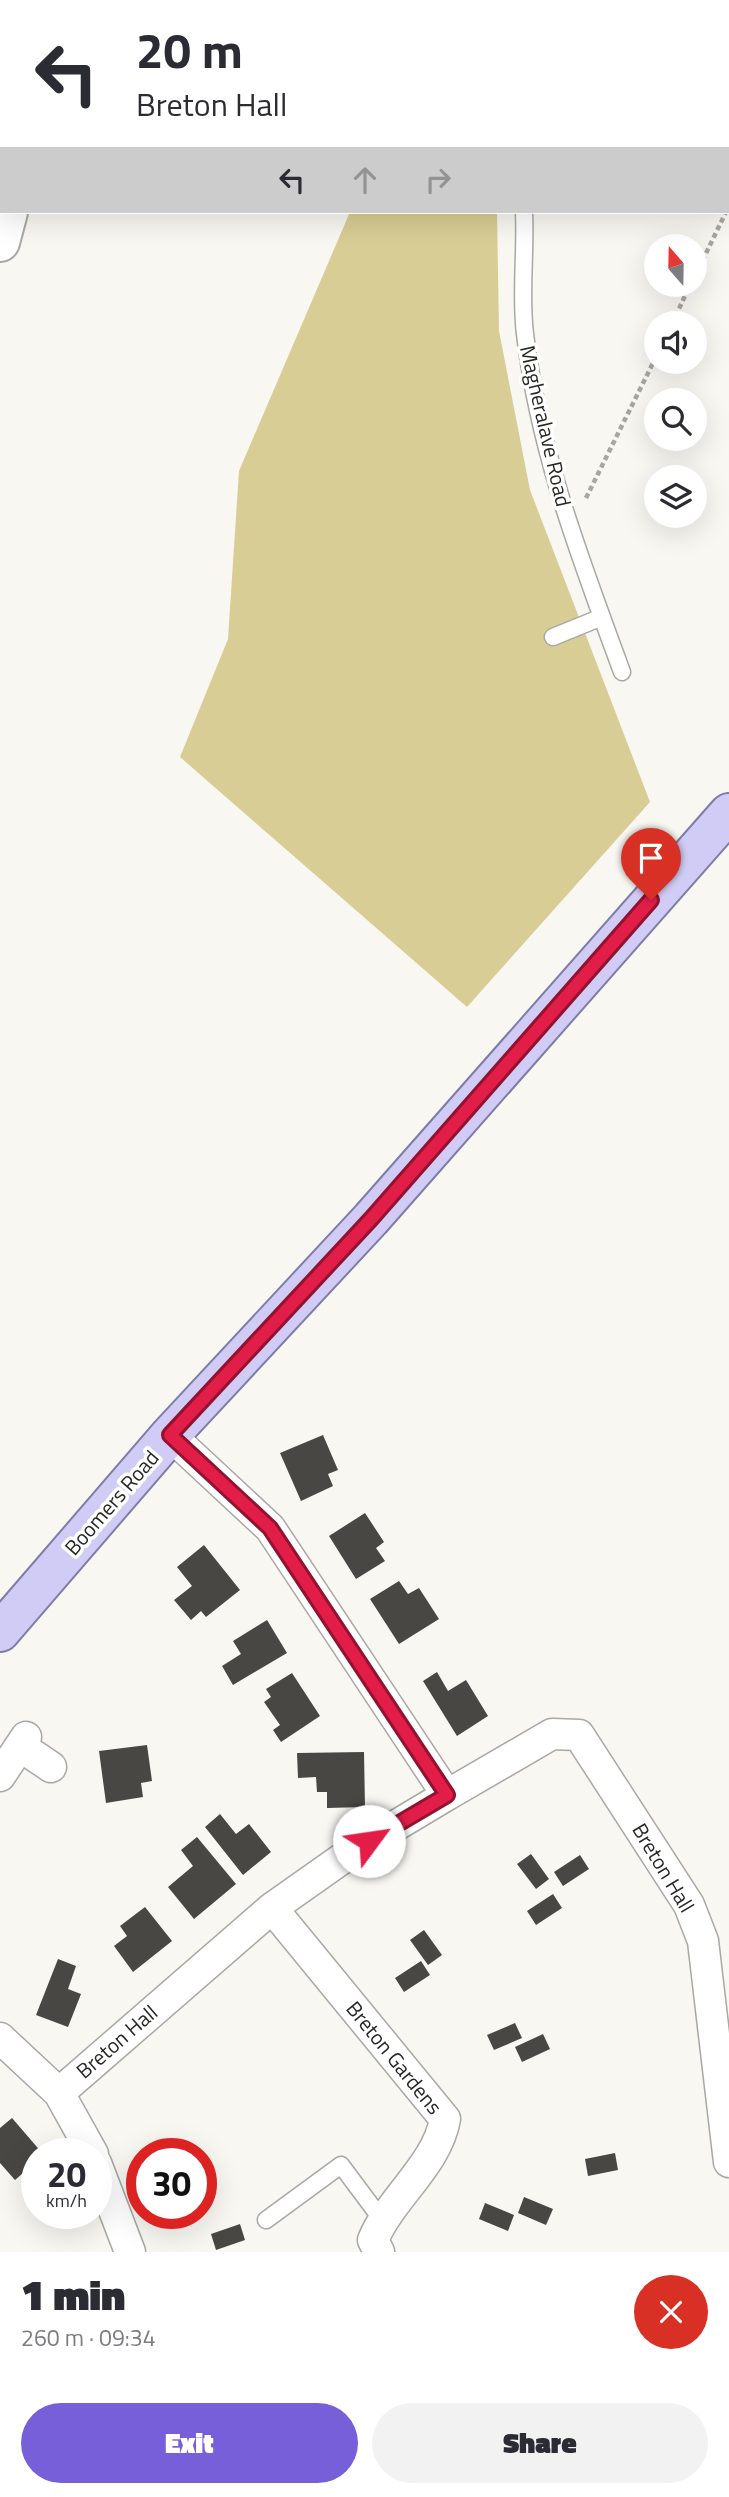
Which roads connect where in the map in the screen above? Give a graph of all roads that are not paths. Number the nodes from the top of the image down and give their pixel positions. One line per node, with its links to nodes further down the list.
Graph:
1 (7, 214): 3 (street)
2 (524, 214): 4 (lane, Magheralave Road)
3 (0, 242)
4 (602, 617): 5 (lane); 6 (lane, Magheralave Road)
5 (553, 636)
6 (622, 672)
7 (729, 813): 8 (main road, Boomers Road)
8 (170, 1435): 9 (main road, Boomers Road); 12 (street)
9 (0, 1632)
10 (51, 1767): 11 (street)
11 (0, 1776)
12 (447, 1795): 13 (street, Breton Hall); 17 (street, Breton Hall)
13 (272, 1909): 15 (street, Breton Hall); 20 (street, Breton Gardens)
14 (0, 2038): 15 (street)
15 (59, 2093): 16 (street)
16 (84, 2138)
17 (729, 2162)
18 (112, 2205): 21 (street)
19 (266, 2220): 20 (lane)
20 (382, 2220): 22 (street)
21 (130, 2252)
22 (379, 2252)

